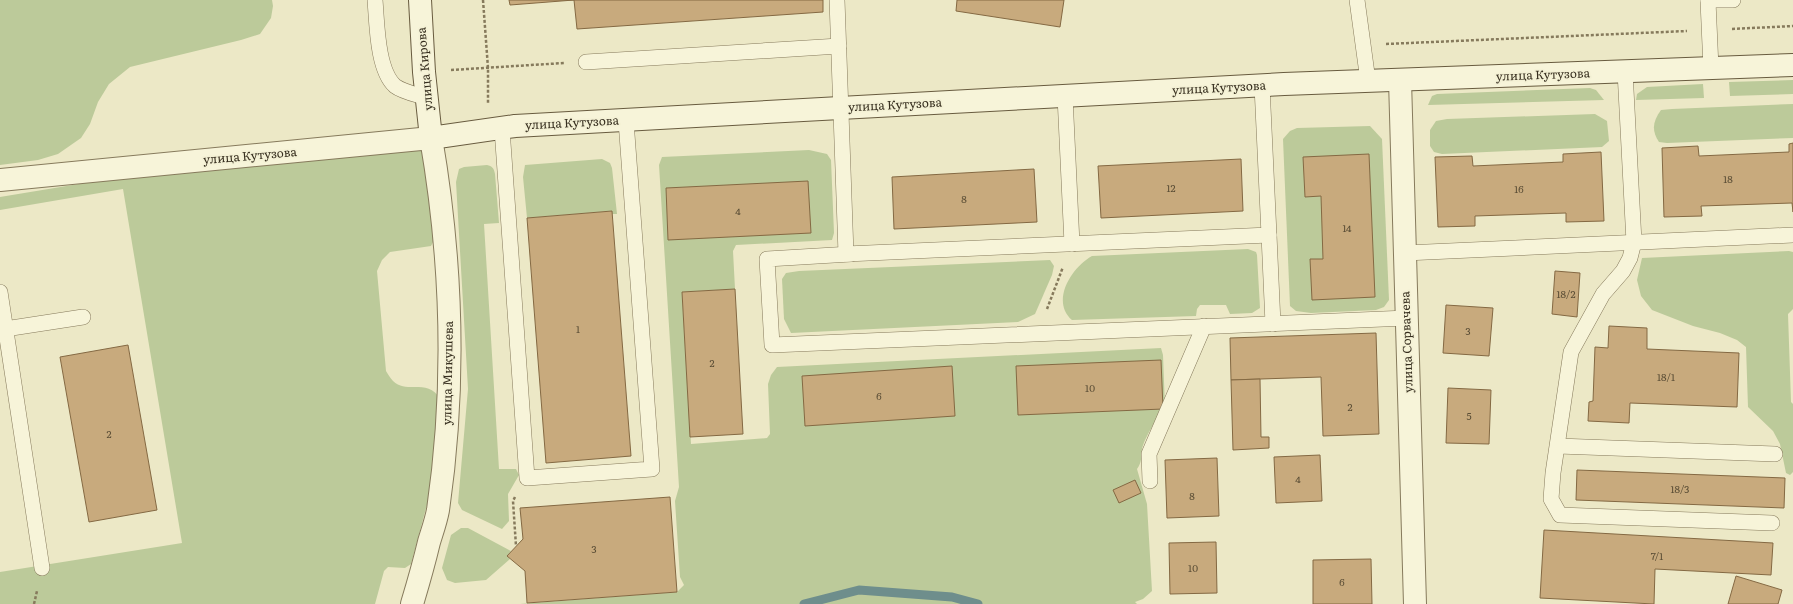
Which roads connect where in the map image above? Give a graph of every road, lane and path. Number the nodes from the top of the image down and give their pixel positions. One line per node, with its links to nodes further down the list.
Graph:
1 (374, 0): 22 (lane)
2 (420, 0): 22 (street, улица Кирова)
3 (482, 0): 14 (path)
4 (837, 0): 11 (lane)
5 (1357, 0): 10 (lane)
6 (1733, 0): 7 (lane)
7 (1708, 1): 9 (lane)
8 (1793, 26): 9 (path)
9 (1709, 30): 10 (path); 15 (lane)
10 (1364, 44): 19 (lane)
11 (839, 46): 12 (lane); 24 (lane)
12 (586, 62): 14 (path)
13 (1793, 65): 15 (street, улица Кутузова)
14 (488, 68): 16 (path); 23 (path)
15 (1710, 68): 17 (street, улица Кутузова)
16 (448, 70)
17 (1625, 71): 18 (street, улица Кутузова); 31 (lane)
18 (1400, 80): 19 (street, улица Кутузова); 33 (street, улица Сорвачева)
19 (1368, 81): 20 (street, улица Кутузова)
20 (1262, 86): 21 (street, улица Кутузова); 29 (lane)
21 (1065, 96): 24 (street, улица Кутузова); 32 (lane)
22 (427, 98): 27 (street, улица Кирова)
23 (488, 104)
24 (840, 108): 25 (street, улица Кутузова); 34 (lane)
25 (626, 120): 26 (street, улица Кутузова); 44 (lane)
26 (502, 128): 27 (street, улица Кутузова); 44 (lane)
27 (431, 138): 28 (street, улица Кутузова); 49 (street, улица Микушева)
28 (0, 180)
29 (1269, 235): 32 (lane); 38 (lane)
30 (1793, 235): 31 (lane)
31 (1634, 242): 33 (lane); 42 (lane)
32 (1072, 244): 34 (lane); 41 (path)
33 (1405, 253): 37 (street, улица Сорвачева)
34 (851, 254): 41 (lane)
35 (0, 292): 40 (lane)
36 (82, 317): 40 (lane)
37 (1407, 318): 38 (lane); 50 (street, улица Сорвачева)
38 (1273, 324): 39 (lane)
39 (1204, 326): 41 (lane); 45 (lane)
40 (5, 329): 48 (lane)
41 (1038, 334)
42 (1558, 446): 43 (lane); 46 (lane)
43 (1775, 454)
44 (527, 478): 47 (path)
45 (1150, 481)
46 (1772, 523)
47 (516, 546)
48 (42, 568)
49 (412, 604)
50 (1415, 604)

